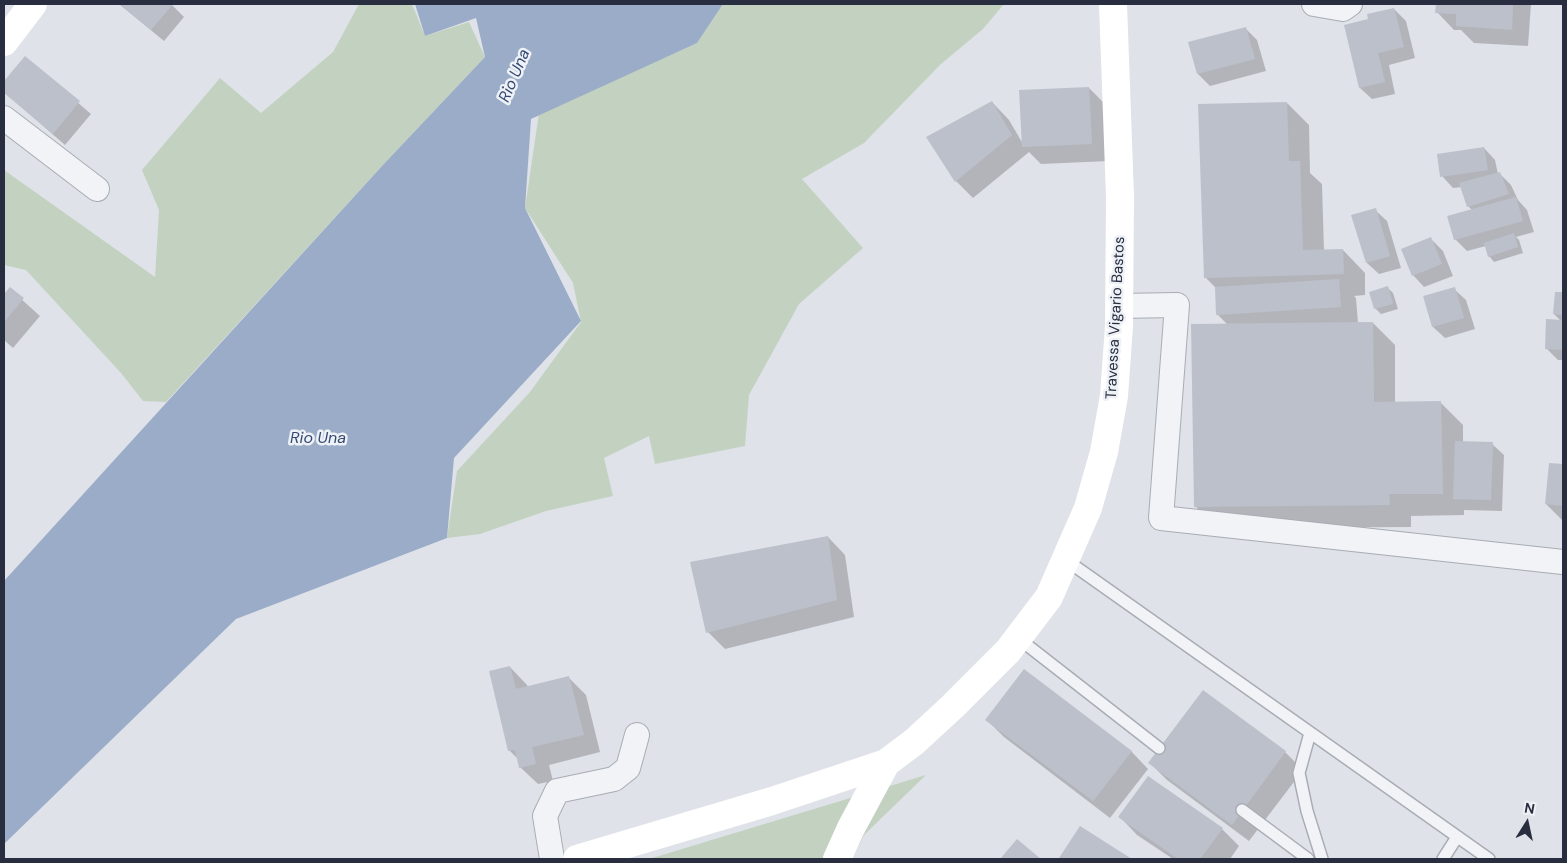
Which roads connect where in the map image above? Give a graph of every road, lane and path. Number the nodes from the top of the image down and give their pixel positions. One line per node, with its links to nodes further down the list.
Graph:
1 (33, 4): 5 (main road)
2 (1113, 4): 8 (main road, Travessa Vigario Bastos)
3 (1314, 4): 4 (street)
4 (1350, 4)
5 (4, 42)
6 (4, 118): 7 (street)
7 (97, 188)
8 (1119, 306): 9 (main road, Travessa Vigario Bastos); 10 (street)
9 (1066, 560): 11 (main road, Travessa Vigario Bastos); 12 (lane)
10 (1563, 562)
11 (1018, 638): 14 (lane); 15 (main road, Travessa Vigario Bastos)
12 (1310, 732): 17 (lane); 22 (lane)
13 (637, 735): 18 (street)
14 (1159, 748)
15 (886, 763): 19 (main road); 20 (main road)
16 (1242, 810): 21 (lane)
17 (1457, 836): 23 (lane); 24 (lane)
18 (552, 859)
19 (577, 859)
20 (837, 859)
21 (1308, 859)
22 (1322, 859)
23 (1443, 859)
24 (1489, 859)

